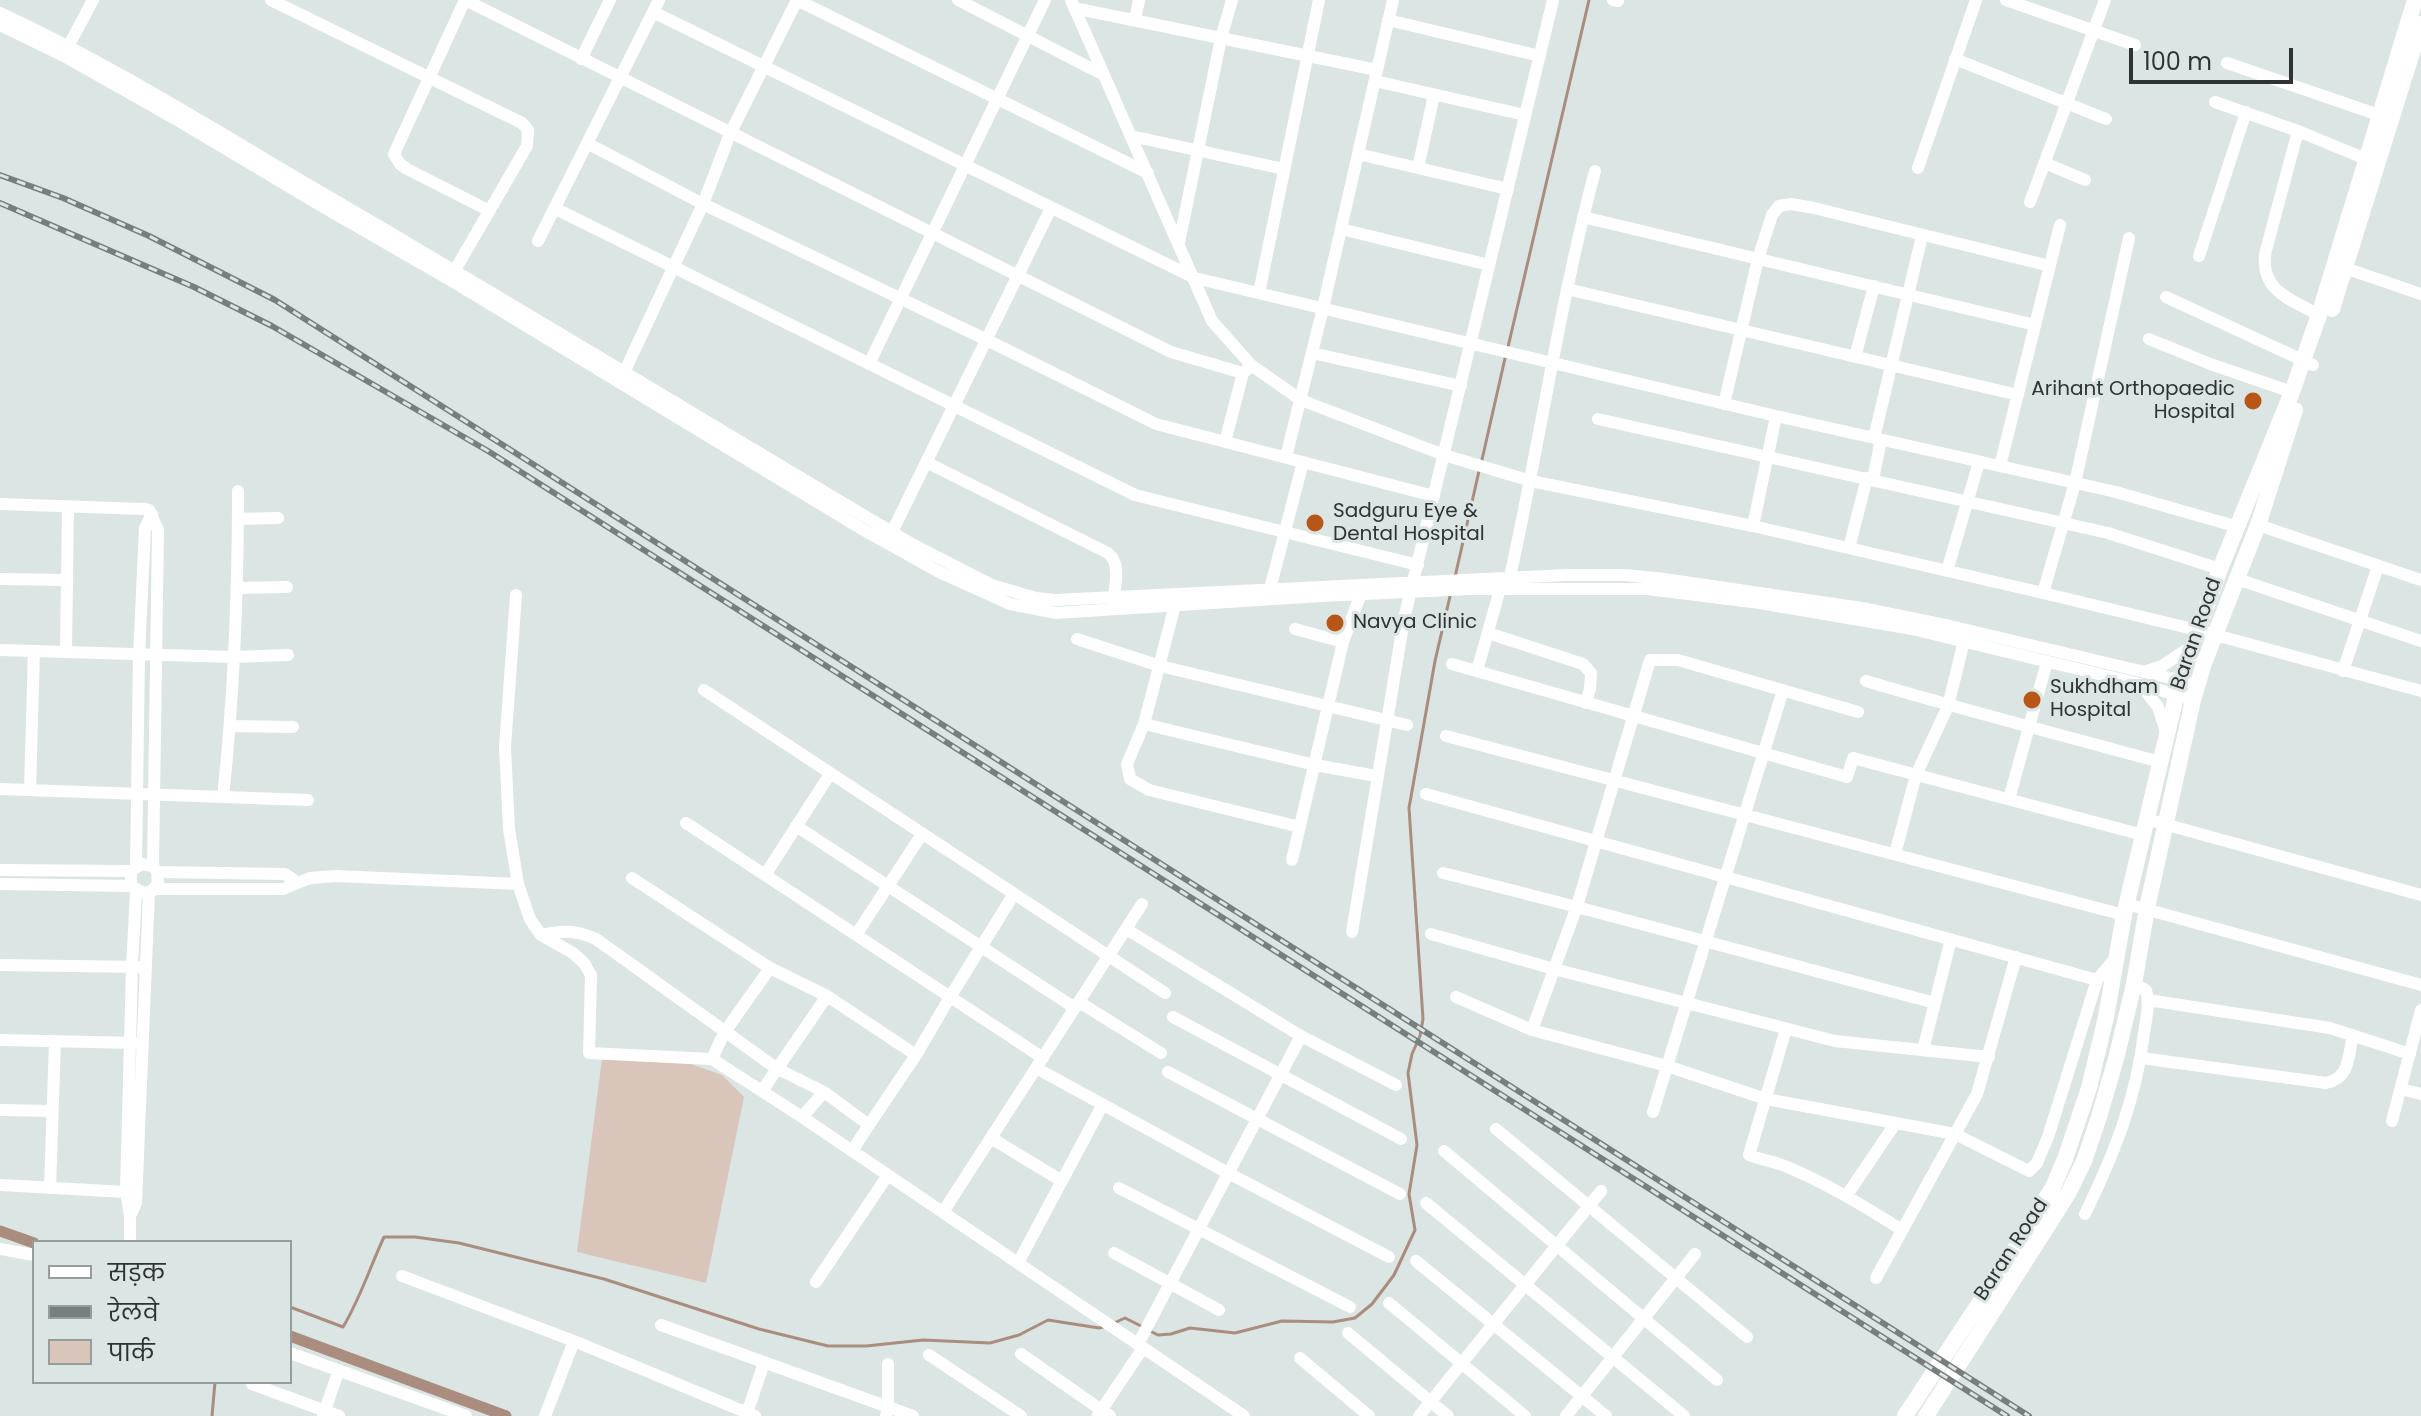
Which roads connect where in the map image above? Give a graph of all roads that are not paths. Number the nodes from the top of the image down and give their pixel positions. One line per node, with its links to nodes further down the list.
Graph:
1 (93, 0): 29 (street)
2 (271, 0): 18 (street)
3 (465, 0): 32 (street); 37 (street)
4 (610, 0): 32 (street)
5 (797, 0): 35 (street); 41 (street)
6 (958, 0): 26 (street)
7 (1045, 0): 26 (street)
8 (1139, 0): 21 (street)
9 (1232, 0): 27 (street)
10 (1319, 0): 30 (street)
11 (1393, 0): 22 (street)
12 (1553, 0): 31 (street)
13 (1976, 0): 33 (street)
14 (2006, 0): 25 (street)
15 (2105, 0): 25 (street)
16 (2415, 0): 46 (main road, Baran Road)
17 (1073, 4): 21 (street); 36 (street)
18 (298, 6): 37 (street)
19 (656, 6): 35 (street); 39 (street)
20 (0, 13): 29 (street)
21 (1135, 20): 27 (street)
22 (1388, 20): 31 (street); 38 (street)
23 (2421, 24): 82 (main road, Baran Road)
24 (0, 25): 107 (street)
25 (2094, 31): 28 (street); 42 (street)
26 (1028, 36): 36 (street); 41 (street)
27 (1221, 38): 30 (street); 52 (street)
28 (2135, 45)
29 (68, 47): 83 (street)
30 (1308, 55): 38 (street); 59 (street)
31 (1540, 56): 45 (street)
32 (581, 59): 39 (street)
33 (1955, 59): 42 (street); 58 (street)
34 (2227, 63): 46 (street)
35 (763, 67): 49 (street); 56 (street)
36 (1104, 75): 50 (street)
37 (429, 76): 68 (street); 68 (street)
38 (1376, 76): 40 (street); 53 (street)
39 (619, 79): 49 (street); 51 (street)
40 (1434, 95): 45 (street); 57 (street)
41 (996, 100): 56 (street); 61 (street)
42 (2067, 102): 47 (street); 55 (street)
43 (2215, 102): 44 (street)
44 (2246, 112): 48 (street); 77 (street)
45 (1525, 115): 63 (street)
46 (2379, 115): 54 (main road, Baran Road)
47 (2106, 119)
48 (2298, 131): 54 (street); 94 (street)
49 (730, 134): 65 (street); 72 (street)
50 (1131, 136): 52 (street); 61 (street)
51 (587, 143): 65 (street); 66 (street)
52 (1199, 151): 59 (street); 76 (street)
53 (1358, 154): 57 (street); 71 (street)
54 (2366, 159): 94 (main road, Baran Road)
55 (2045, 163): 62 (street); 64 (street)
56 (965, 165): 67 (street); 72 (street)
57 (1418, 168): 63 (street)
58 (1918, 168)
59 (1284, 169): 88 (street)
60 (1595, 171): 69 (street)
61 (1148, 173): 76 (street)
62 (2085, 180)
63 (1508, 189): 79 (street)
64 (2030, 202)
65 (703, 204): 81 (street); 92 (street)
66 (554, 208): 75 (street); 81 (street)
67 (1051, 208): 84 (street); 85 (street)
68 (488, 210): 83 (street)
69 (1583, 217): 78 (street); 87 (street)
70 (2060, 225): 80 (street)
71 (1341, 229): 79 (street); 93 (street)
72 (932, 233): 84 (street); 92 (street)
73 (1922, 236): 78 (street); 80 (street); 89 (street)
74 (2129, 238): 127 (street)
75 (538, 241)
76 (1179, 243): 85 (street)
77 (2199, 256)
78 (1758, 259): 86 (street); 96 (street)
79 (1489, 265): 99 (street)
80 (2050, 266): 95 (street)
81 (672, 267): 104 (street); 107 (street)
82 (2345, 268): 90 (street); 103 (main road, Baran Road)
83 (455, 270): 107 (street)
84 (1018, 276): 98 (street); 106 (street)
85 (1195, 278): 88 (street); 106 (street)
86 (1874, 286): 89 (street); 101 (street)
87 (1567, 289): 96 (street); 102 (street)
88 (1259, 293): 93 (street)
89 (1908, 294): 95 (street); 105 (street)
90 (2421, 294)
91 (2166, 297): 103 (street)
92 (900, 300): 98 (street); 104 (street)
93 (1323, 308): 99 (street); 100 (street)
94 (2319, 315): 103 (main road, Baran Road)
95 (2035, 325): 110 (street)
96 (1741, 330): 101 (street); 112 (street)
97 (2149, 339): 109 (street)
98 (987, 340): 113 (street); 117 (street)
99 (1471, 343): 102 (street); 108 (street)
100 (1312, 353): 108 (street); 111 (street)
101 (1855, 357): 105 (street)
102 (1551, 362): 112 (street); 126 (street)
103 (2308, 363): 109 (main road, Baran Road); 137 (main road, Baran Road)
104 (869, 364): 113 (street)
105 (1891, 365): 110 (street); 116 (street)
106 (1247, 369): 111 (street); 117 (street)
107 (621, 377): 140 (street); 162 (street)
108 (1461, 386): 118 (street)
109 (2292, 392): 139 (main road, Baran Road)
110 (2018, 395): 124 (street)
111 (1301, 400): 118 (street); 120 (street)
112 (1724, 404): 114 (street)
113 (956, 406): 123 (street); 141 (street)
114 (1776, 416): 116 (street); 119 (street)
115 (1598, 419): 119 (street)
116 (1878, 439): 122 (street); 125 (street)
117 (1225, 442): 120 (street)
118 (1444, 455): 126 (street); 129 (street)
119 (1768, 456): 125 (street); 138 (street)
120 (1286, 457): 121 (street)
121 (1303, 462): 129 (street); 141 (street)
122 (1979, 462): 124 (street); 130 (street)
123 (928, 463): 140 (street); 161 (street)
124 (2000, 466): 127 (street)
125 (1870, 479): 130 (street); 142 (street)
126 (1531, 481): 138 (street); 147 (street)
127 (2075, 483): 136 (street); 139 (street)
128 (238, 491): 135 (street)
129 (1434, 496): 143 (street)
130 (1968, 501): 136 (street); 146 (street)
131 (0, 504): 132 (street)
132 (68, 507): 133 (street); 150 (street)
133 (152, 514): 175 (street); 176 (street)
134 (278, 518): 135 (street)
135 (238, 519): 154 (street)
136 (2064, 523): 145 (street); 158 (street)
137 (2258, 525): 144 (street); 149 (main road, Baran Road)
138 (1753, 526): 142 (street)
139 (2238, 527): 145 (main road, Baran Road)
140 (892, 532): 161 (street)
141 (1284, 532): 143 (street); 156 (street)
142 (1849, 548): 146 (street)
143 (1418, 565): 155 (street)
144 (2378, 566): 151 (street); 163 (street)
145 (2220, 569): 167 (main road, Baran Road)
146 (1947, 571): 158 (street)
147 (1510, 577): 152 (street); 184 (street)
148 (0, 579): 150 (street)
149 (2237, 579): 163 (street); 166 (main road, Baran Road)
150 (66, 580): 173 (street)
151 (2421, 580)
152 (1469, 584): 155 (street); 157 (street)
153 (287, 587): 154 (street)
154 (237, 588): 178 (street)
155 (1412, 588): 156 (street); 160 (street); 196 (street)
156 (1270, 589): 161 (street)
157 (1500, 589): 165 (street); 169 (street)
158 (2043, 593): 167 (street)
159 (516, 595): 238 (street)
160 (1360, 596): 162 (street); 171 (street)
161 (1114, 598)
162 (1175, 605): 181 (street)
163 (2360, 621): 170 (street); 183 (street)
164 (1295, 629): 171 (street)
165 (1488, 633): 182 (street); 191 (street)
166 (2215, 636): 167 (street); 183 (street); 190 (main road, Baran Road)
167 (2195, 638): 184 (street); 186 (main road, Baran Road)
168 (1077, 639): 181 (street)
169 (1964, 641): 179 (street); 193 (street)
170 (2421, 641)
171 (1343, 642): 192 (street)
172 (0, 650): 174 (street)
173 (66, 650): 174 (street); 175 (street)
174 (34, 651): 212 (street)
175 (139, 655): 176 (street); 213 (street)
176 (156, 655): 178 (street); 214 (street)
177 (288, 655): 178 (street)
178 (233, 657): 200 (street)
179 (2047, 662): 184 (street); 199 (street)
180 (1452, 664): 182 (street)
181 (1160, 666): 192 (street); 197 (street)
182 (1477, 671): 191 (street)
183 (2343, 671): 189 (street)
184 (2142, 678): 186 (street); 202 (street)
185 (1866, 681): 193 (street)
186 (2178, 687): 190 (street); 202 (main road, Baran Road)
187 (704, 690): 207 (street)
188 (1783, 690): 194 (street); 195 (street); 204 (street)
189 (2421, 691)
190 (2195, 692): 221 (main road, Baran Road)
191 (1586, 703): 195 (street)
192 (1328, 705): 196 (street); 206 (street)
193 (1948, 706): 199 (street); 208 (street)
194 (1858, 712)
195 (1634, 716): 204 (street); 210 (street)
196 (1386, 720): 198 (street); 209 (street)
197 (1144, 724): 206 (street); 223 (street)
198 (1407, 725)
199 (2029, 725): 205 (street); 217 (street)
200 (231, 726): 201 (street); 216 (street)
201 (293, 727)
202 (2167, 735): 205 (main road, Baran Road)
203 (1446, 736): 210 (street)
204 (1764, 754): 208 (street); 219 (street)
205 (2160, 762): 224 (main road, Baran Road)
206 (1315, 765): 209 (street); 223 (street)
207 (830, 774): 222 (street); 225 (street)
208 (1916, 775): 217 (street); 227 (street)
209 (1376, 776): 248 (street)
210 (1616, 779): 219 (street); 226 (street)
211 (0, 789): 212 (street)
212 (30, 790): 213 (street)
213 (138, 793): 214 (street); 229 (street)
214 (154, 794): 216 (street); 230 (street)
215 (1426, 794): 226 (street)
216 (223, 797): 218 (street)
217 (2009, 799): 224 (street)
218 (308, 800)
219 (1745, 816): 227 (street); 235 (street)
220 (686, 823): 233 (street)
221 (2166, 825): 224 (street); 242 (street); 245 (main road, Baran Road)
222 (796, 826): 233 (street); 239 (street)
223 (1300, 827): 228 (street)
224 (2144, 827): 246 (main road, Baran Road)
225 (922, 834): 239 (street); 241 (street)
226 (1597, 842): 235 (street); 244 (street)
227 (1895, 854): 246 (street)
228 (1292, 860)
229 (134, 868): 230 (street); 231 (street); 240 (street)
230 (155, 869): 236 (street); 240 (street)
231 (0, 870)
232 (1443, 873): 244 (street)
233 (765, 875): 251 (street)
234 (632, 878): 261 (street)
235 (1726, 878): 252 (street); 253 (street)
236 (297, 882): 238 (street); 240 (street)
237 (0, 884): 240 (street)
238 (518, 884): 250 (street)
239 (888, 886): 251 (street); 254 (street)
240 (143, 889): 259 (street); 260 (street)
241 (1014, 894): 254 (street); 256 (street)
242 (2421, 895)
243 (1142, 904): 247 (street)
244 (1577, 906): 253 (street); 262 (street)
245 (2147, 908): 246 (street); 264 (main road, Baran Road); 265 (street)
246 (2126, 909): 255 (main road, Baran Road)
247 (1126, 929): 256 (street); 281 (street)
248 (1352, 932)
249 (1431, 934): 262 (street)
250 (541, 935): 279 (street); 292 (street)
251 (856, 935): 268 (street)
252 (1951, 939): 257 (street); 272 (street)
253 (1706, 943): 271 (street); 272 (street)
254 (981, 947): 268 (street); 273 (street)
255 (2119, 953): 263 (street); 392 (main road, Baran Road)
256 (1109, 956): 266 (street); 273 (street)
257 (2016, 957): 263 (street); 290 (street)
258 (0, 965): 259 (street)
259 (132, 967): 260 (street); 284 (street)
260 (147, 967): 285 (street)
261 (770, 968): 267 (street); 279 (street)
262 (1554, 969): 271 (street); 277 (street)
263 (2097, 980): 314 (street)
264 (2134, 984): 270 (street); 393 (main road, Baran Road)
265 (2421, 985)
266 (1165, 993)
267 (827, 996): 289 (street); 295 (street)
268 (950, 997): 289 (street); 293 (street)
269 (1456, 997): 277 (street)
270 (2148, 1000): 280 (street); 291 (street)
271 (1687, 1003): 276 (street); 294 (street)
272 (1935, 1003): 286 (street)
273 (1077, 1005): 287 (street); 293 (street)
274 (2421, 1010): 278 (street)
275 (1173, 1017): 297 (street)
276 (1786, 1029): 286 (street); 303 (street)
277 (1532, 1030): 294 (street)
278 (2418, 1032): 288 (street)
279 (724, 1033): 292 (street); 295 (street)
280 (2353, 1035): 288 (street); 291 (street)
281 (1301, 1036): 297 (street); 298 (street)
282 (0, 1040): 283 (street)
283 (55, 1042): 284 (street); 306 (street)
284 (129, 1042): 285 (street); 326 (street)
285 (144, 1043): 333 (street)
286 (1923, 1050): 290 (street)
287 (1161, 1053)
288 (2410, 1054): 299 (street)
289 (916, 1055): 312 (street)
290 (1989, 1057): 314 (street)
291 (2141, 1058): 332 (street)
292 (712, 1059): 300 (street)
293 (1040, 1063): 304 (street); 315 (street)
294 (1667, 1066): 303 (street); 307 (street)
295 (776, 1068): 300 (street); 301 (street)
296 (1168, 1072): 309 (street)
297 (1280, 1076): 309 (street); 316 (street)
298 (1396, 1085)
299 (2401, 1089): 302 (street); 310 (street)
300 (762, 1091): 308 (street)
301 (824, 1092): 308 (street); 312 (street)
302 (2421, 1094)
303 (1766, 1099): 311 (street); 328 (street)
304 (1103, 1104): 319 (street); 321 (street)
305 (0, 1110): 306 (street)
306 (52, 1111): 323 (street)
307 (1653, 1112)
308 (802, 1117): 317 (street)
309 (1257, 1119): 319 (street); 327 (street)
310 (2392, 1121)
311 (1895, 1124): 314 (street); 328 (street)
312 (869, 1125): 317 (street)
313 (1496, 1129): 330 (street)
314 (1955, 1134): 335 (street)
315 (991, 1138): 321 (street); 331 (street)
316 (1401, 1139)
317 (852, 1151): 320 (street)
318 (1444, 1151): 337 (street)
319 (1228, 1173): 334 (street); 342 (street)
320 (888, 1175): 331 (street); 348 (street)
321 (1062, 1181): 344 (street)
322 (0, 1185): 323 (street)
323 (50, 1188): 326 (street)
324 (1119, 1188): 334 (street)
325 (1601, 1191): 330 (street)
326 (126, 1192): 333 (street)
327 (1400, 1194)
328 (1847, 1195): 335 (street)
329 (1426, 1203): 350 (street)
330 (1589, 1206): 337 (street); 346 (street)
331 (943, 1212): 344 (street)
332 (2085, 1214)
333 (130, 1216): 336 (street)
334 (1199, 1228): 349 (street); 352 (street)
335 (1902, 1230): 347 (street)
336 (130, 1240)
337 (1557, 1246): 350 (street); 354 (street)
338 (0, 1249): 341 (street)
339 (1114, 1253): 349 (street)
340 (1695, 1254): 346 (street)
341 (32, 1255)
342 (1389, 1257)
343 (1416, 1261): 355 (street)
344 (1018, 1263): 360 (street)
345 (402, 1276): 359 (street)
346 (1676, 1278): 354 (street); 358 (street)
347 (1876, 1278)
348 (816, 1282)
349 (1170, 1283): 353 (street); 360 (street)
350 (1525, 1285): 355 (street); 364 (street)
351 (1389, 1303): 367 (street)
352 (1350, 1307)
353 (1219, 1310)
354 (1644, 1318): 364 (street); 370 (street)
355 (1493, 1324): 367 (street); 372 (street)
356 (661, 1325): 366 (street)
357 (1348, 1333): 373 (street)
358 (1747, 1337)
359 (574, 1341): 376 (street); 378 (street)
360 (1141, 1342): 377 (street); 384 (street)
361 (292, 1354): 369 (street)
362 (1021, 1354): 377 (street)
363 (929, 1355): 383 (street)
364 (1613, 1357): 372 (street); 391 (street)
365 (1300, 1358): 385 (street)
366 (764, 1363): 374 (street); 378 (street)
367 (1462, 1363): 373 (street); 388 (street)
368 (888, 1364): 374 (street)
369 (339, 1370): 375 (street); 380 (street)
370 (1717, 1380)
371 (252, 1384): 375 (street)
372 (1582, 1396): 389 (street); 390 (street)
373 (1431, 1402): 386 (street); 387 (street)
374 (887, 1411): 382 (street)
375 (324, 1413): 379 (street)
376 (545, 1413): 381 (street)
377 (1103, 1414)
378 (749, 1415)
379 (339, 1416)
380 (466, 1416)
381 (560, 1416)
382 (913, 1416)
383 (1021, 1416)
384 (1244, 1416)
385 (1369, 1416)
386 (1419, 1416)
387 (1448, 1416)
388 (1525, 1416)
389 (1566, 1416)
390 (1606, 1416)
391 (1684, 1416)
392 (1905, 1416)
393 (1926, 1416)

